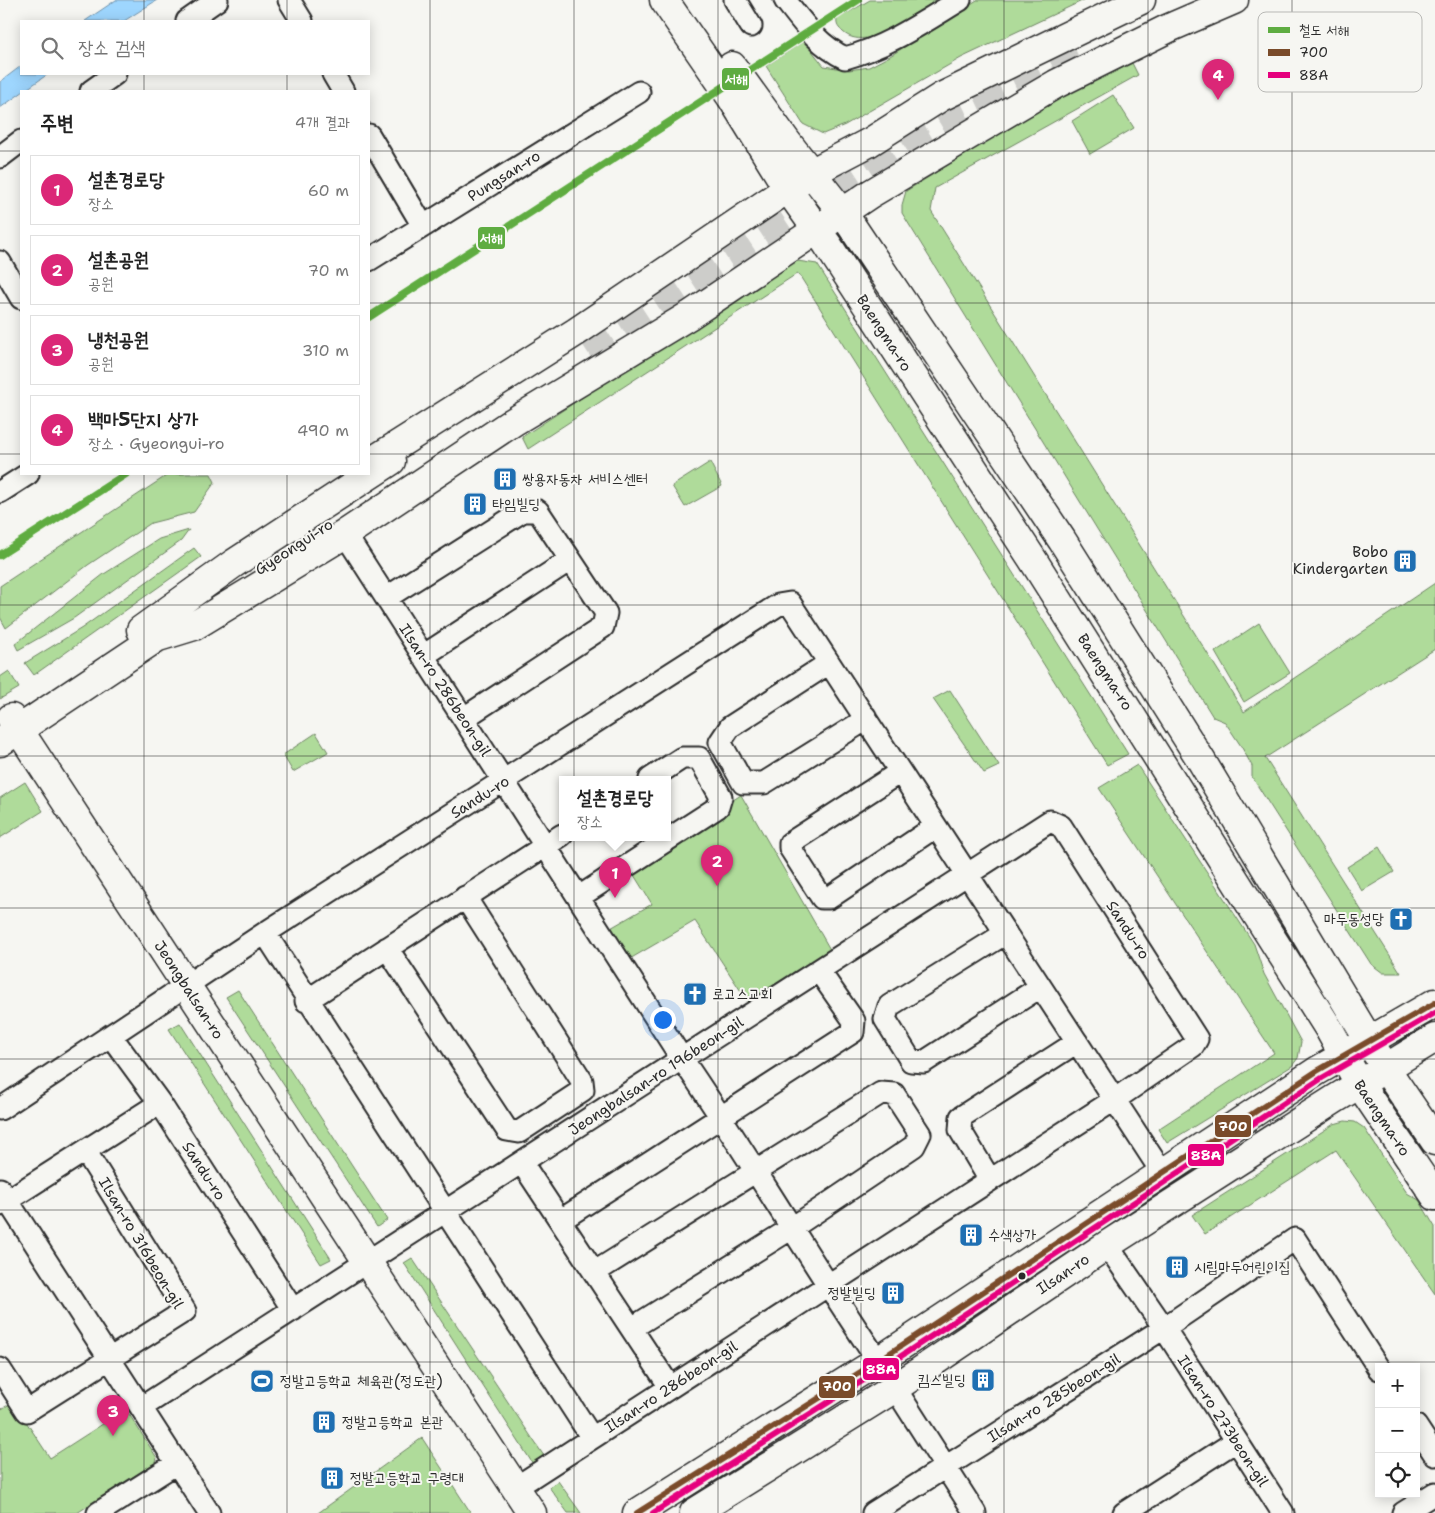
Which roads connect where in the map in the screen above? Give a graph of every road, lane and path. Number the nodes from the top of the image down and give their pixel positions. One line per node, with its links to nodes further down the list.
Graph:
1 (217, 0): 11 (street)
2 (289, 0): 12 (street)
3 (664, 0): 21 (main road)
4 (685, 0): 21 (main road)
5 (735, 0): 13 (street)
6 (785, 0): 7 (street)
7 (960, 0)
8 (1201, 0): 10 (main road)
9 (1234, 0): 25 (main road)
10 (1155, 7): 23 (main road)
11 (189, 20)
12 (301, 20)
13 (751, 26)
14 (114, 75): 16 (street)
15 (334, 75): 17 (street)
16 (91, 90)
17 (342, 90)
18 (639, 92): 26 (street, Pungsan-ro)
19 (370, 137): 26 (street)
20 (20, 142): 22 (street)
21 (777, 148): 23 (main road, Baengma-ro); 24 (main road, Baengma-ro)
22 (0, 157)
23 (811, 173): 24 (main road); 25 (main road, Baengma-ro)
24 (788, 189): 27 (main road, Baengma-ro); 32 (main road)
25 (843, 213): 27 (main road); 65 (main road, Baengma-ro)
26 (423, 226): 28 (street, Pungsan-ro)
27 (816, 230): 36 (main road); 67 (main road, Baengma-ro)
28 (370, 259)
29 (0, 262): 30 (street)
30 (20, 296)
31 (583, 347): 39 (main road, Gyeongui-ro)
32 (370, 462)
33 (26, 475): 35 (street)
34 (349, 475): 39 (main road)
35 (0, 492)
36 (345, 534): 38 (street, Ilsan-ro 286beon-gil); 39 (main road)
37 (570, 560): 38 (street); 40 (street); 43 (street)
38 (386, 598): 40 (street, Ilsan-ro 286beon-gil)
39 (150, 633): 44 (main road, Gyeongui-ro)
40 (423, 656): 43 (street, Ilsan-ro 286beon-gil)
41 (829, 663): 42 (street, Sandu-ro); 42 (street); 47 (street, Sandu-ro)
42 (865, 716): 45 (street, Sandu-ro)
43 (464, 718): 47 (street, Ilsan-ro 286beon-gil)
44 (8, 729): 59 (main road, Jeongbalsan-ro)
45 (900, 772): 48 (street, Sandu-ro); 48 (street)
46 (655, 776): 49 (street)
47 (504, 782): 50 (street, Ilsan-ro 286beon-gil); 55 (street, Sandu-ro)
48 (935, 827): 52 (street, Sandu-ro)
49 (671, 838)
50 (554, 841): 53 (street); 54 (street, Ilsan-ro 286beon-gil)
51 (666, 841): 54 (street)
52 (967, 875): 56 (street, Sandu-ro); 58 (street, Jeongbalsan-ro 196beon-gil); 71 (street, Sandu-ro)
53 (465, 897): 57 (street); 57 (street)
54 (580, 897): 68 (street, Ilsan-ro 286beon-gil)
55 (265, 933): 59 (street, Sandu-ro); 61 (street)
56 (1006, 933): 60 (street, Sandu-ro); 60 (street)
57 (387, 948): 61 (street)
58 (819, 971): 68 (street, Jeongbalsan-ro 196beon-gil); 74 (street)
59 (187, 985): 63 (street, Sandu-ro); 87 (main road, Jeongbalsan-ro)
60 (1040, 987): 66 (street, Sandu-ro)
61 (306, 1000): 83 (street)
62 (1435, 1003): 65 (main road, Ilsan-ro)
63 (111, 1036): 72 (street, Sandu-ro); 73 (street, Sandu-ro)
64 (1435, 1038): 69 (main road, Ilsan-ro)
65 (1369, 1040): 67 (main road, Ilsan-ro); 69 (main road, Baengma-ro)
66 (1077, 1042): 71 (street, Sandu-ro); 80 (street)
67 (1342, 1057): 70 (main road, Baengma-ro); 79 (main road, Ilsan-ro)
68 (682, 1059): 74 (street, Ilsan-ro 286beon-gil); 77 (street, Jeongbalsan-ro 196beon-gil)
69 (1386, 1069): 70 (main road, Ilsan-ro); 75 (main road, Baengma-ro)
70 (1360, 1085): 81 (main road, Baengma-ro); 86 (main road, Ilsan-ro)
71 (1114, 1100): 79 (street, Sandu-ro); 80 (street, Sandu-ro)
72 (160, 1103): 76 (street); 90 (street, Sandu-ro)
73 (0, 1109)
74 (722, 1117): 78 (street, Ilsan-ro 286beon-gil); 84 (street)
75 (1435, 1141)
76 (86, 1152): 82 (street); 93 (street, Ilsan-ro 316beon-gil)
77 (522, 1162): 83 (street, Jeongbalsan-ro 196beon-gil); 84 (street)
78 (755, 1172): 85 (street, Ilsan-ro 286beon-gil); 85 (street); 88 (street)
79 (1163, 1174): 94 (main road, Ilsan-ro)
80 (982, 1184): 89 (street, Ilsan-ro 286beon-gil)
81 (1435, 1196)
82 (2, 1198): 93 (street)
83 (446, 1212): 87 (street, Jeongbalsan-ro 196beon-gil); 101 (street)
84 (561, 1220): 88 (street)
85 (792, 1228): 89 (street, Ilsan-ro 286beon-gil); 91 (street)
86 (1107, 1245): 92 (street, Ilsan-ro 273beon-gil); 98 (main road, Ilsan-ro)
87 (367, 1262): 90 (street); 106 (main road, Jeongbalsan-ro)
88 (595, 1272): 91 (street)
89 (826, 1285): 94 (street, Ilsan-ro 286beon-gil); 97 (street, Ilsan-ro 286beon-gil)
90 (293, 1310): 99 (street)
91 (632, 1328): 97 (street)
92 (1164, 1328): 95 (street); 102 (street, Ilsan-ro 273beon-gil); 105 (street, Ilsan-ro 285beon-gil)
93 (111, 1360): 96 (street, Ilsan-ro 316beon-gil); 99 (street)
94 (878, 1361): 111 (main road, Ilsan-ro)
95 (1376, 1363)
96 (0, 1369)
97 (670, 1387): 101 (street, Ilsan-ro 286beon-gil)
98 (895, 1388): 105 (street); 112 (main road, Ilsan-ro)
99 (142, 1407): 104 (street)
100 (1420, 1432): 103 (street)
101 (592, 1438): 106 (street, Ilsan-ro 286beon-gil)
102 (1236, 1441): 115 (street); 116 (street, Ilsan-ro 273beon-gil)
103 (1435, 1456)
104 (177, 1463): 108 (street); 109 (street)
105 (945, 1467): 113 (street, Ilsan-ro 285beon-gil); 114 (street)
106 (516, 1488): 110 (main road, Jeongbalsan-ro)
107 (1435, 1492): 117 (street)
108 (98, 1513)
109 (209, 1513)
110 (532, 1513)
111 (637, 1513)
112 (694, 1513)
113 (873, 1513)
114 (975, 1513)
115 (1124, 1513)
116 (1283, 1513)
117 (1402, 1513)

